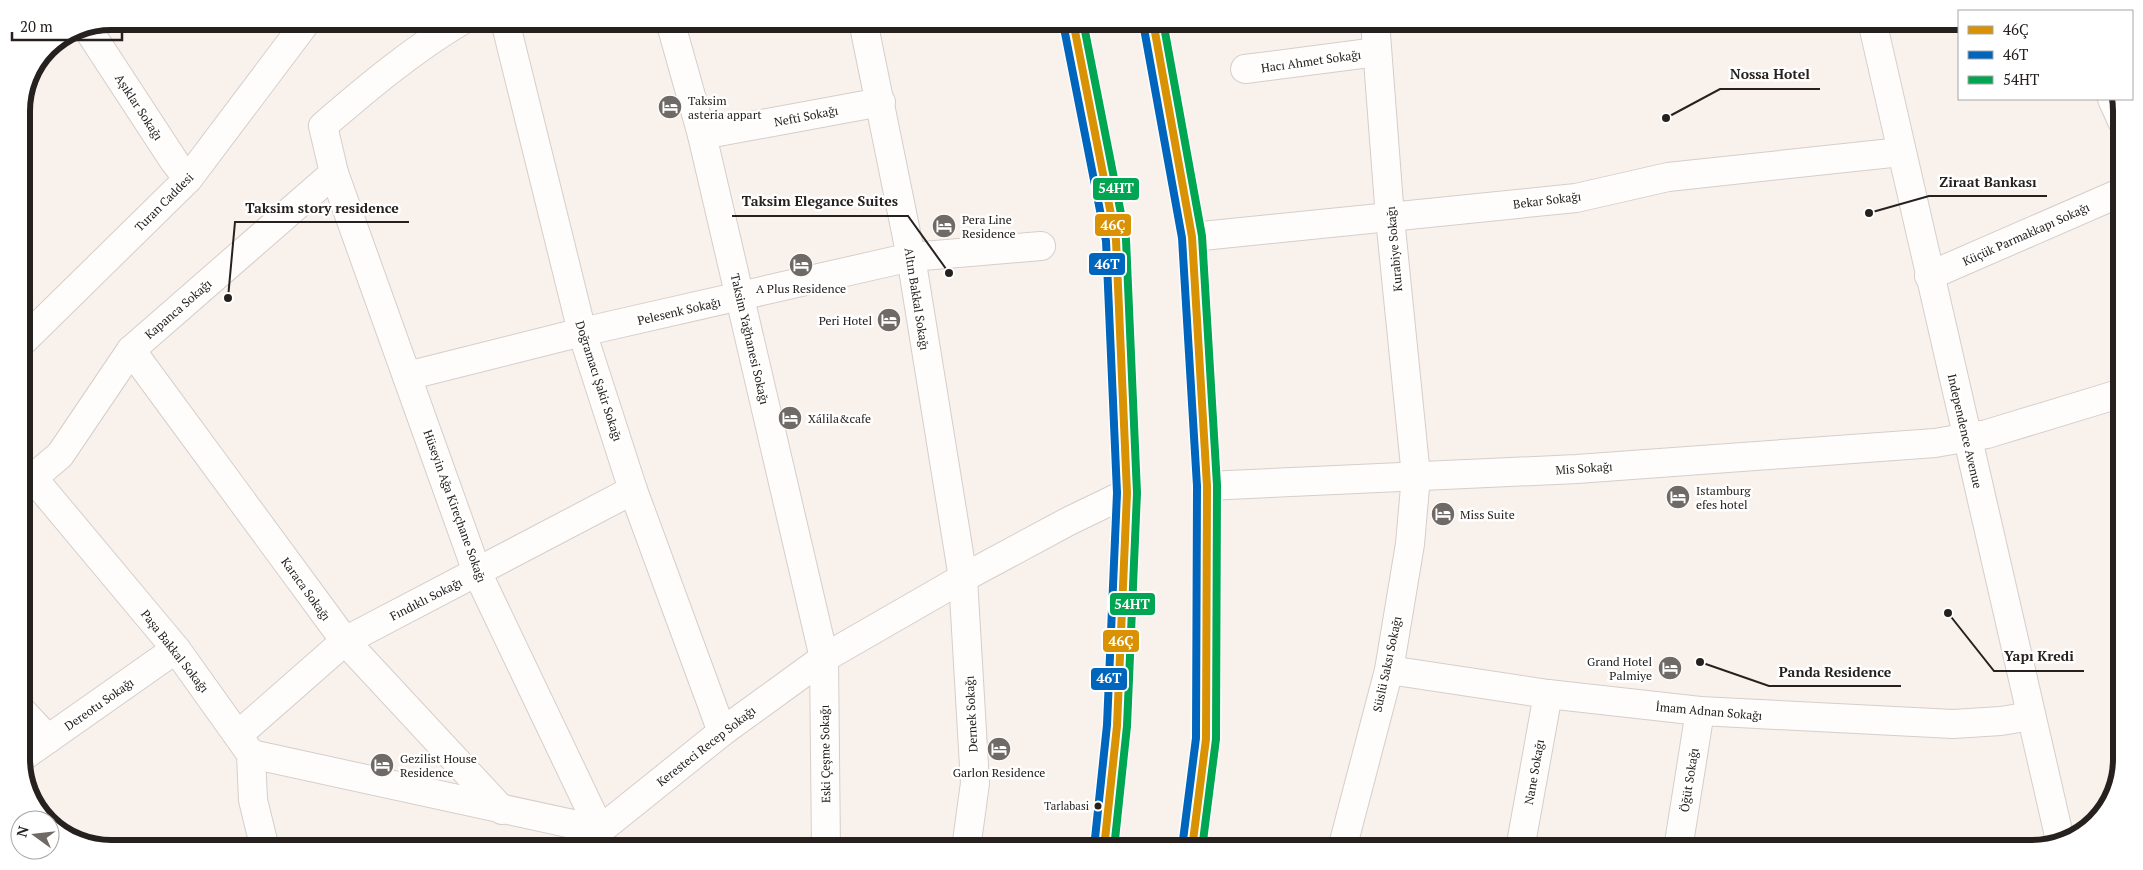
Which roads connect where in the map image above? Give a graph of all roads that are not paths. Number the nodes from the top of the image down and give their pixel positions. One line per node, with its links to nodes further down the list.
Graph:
1 (300, 30): 17 (street, Turan Caddesi)
2 (446, 30): 16 (street)
3 (507, 30): 25 (street, Doğramacı Şakir Sokağı)
4 (673, 30): 14 (street, Taksim Yağhanesi Sokağı)
5 (866, 30): 13 (street, Altın Bakkal Sokağı)
6 (1075, 30): 36 (main road)
7 (1155, 30): 20 (main road)
8 (1376, 30): 11 (street, Kurabiye Sokağı)
9 (1874, 30): 15 (street, Independence Avenue)
10 (91, 34): 17 (street, Aşıklar Sokağı)
11 (1377, 52): 12 (street, Hacı Ahmet Sokağı); 19 (street, Kurabiye Sokağı)
12 (1245, 70)
13 (881, 102): 14 (street, Nefti Sokağı); 22 (street, Altın Bakkal Sokağı)
14 (702, 135): 24 (street, Taksim Yağhanesi Sokağı)
15 (1901, 152): 19 (street, Bekar Sokağı); 23 (street, Independence Avenue)
16 (334, 173): 27 (street, Kapanca Sokağı); 28 (street, Hüseyin Ağa Kireçhane Sokağı)
17 (188, 179): 26 (street, Turan Caddesi)
18 (2113, 196): 23 (street, Küçük Parmakkapı Sokağı)
19 (1390, 218): 20 (street, Bekar Sokağı); 31 (street, Kurabiye Sokağı)
20 (1192, 238): 34 (main road)
21 (1041, 246): 22 (street, Pelesenk Sokağı)
22 (910, 257): 24 (street, Pelesenk Sokağı); 38 (street, Altın Bakkal Sokağı)
23 (1930, 276): 30 (street, Independence Avenue)
24 (741, 297): 25 (street, Pelesenk Sokağı); 41 (street, Taksim Yağhanesi Sokağı)
25 (582, 332): 28 (street, Pelesenk Sokağı); 35 (street, Doğramacı Şakir Sokağı)
26 (30, 335)
27 (131, 350): 32 (street, Kapanca Sokağı); 39 (street, Karaca Sokağı)
28 (407, 376): 37 (street, Hüseyin Ağa Kireçhane Sokağı)
29 (2113, 396): 30 (street, Mis Sokağı)
30 (1963, 438): 31 (street, Mis Sokağı); 45 (street, Independence Avenue)
31 (1416, 476): 34 (street, Mis Sokağı); 42 (street, Süslü Saksı Sokağı)
32 (30, 480)
33 (30, 486): 40 (street, Paşa Bakkal Sokağı)
34 (1207, 486): 58 (main road)
35 (633, 490): 37 (street, Fındıklı Sokağı); 47 (street, Doğramacı Şakir Sokağı)
36 (1127, 493): 38 (street, Keresteci Recep Sokağı); 57 (main road)
37 (477, 572): 39 (street, Fındıklı Sokağı); 53 (street, Hüseyin Ağa Kireçhane Sokağı)
38 (963, 578): 41 (street, Keresteci Recep Sokağı); 56 (street, Dernek Sokağı)
39 (345, 641): 49 (street, Fındıklı Sokağı); 51 (street, Karaca Sokağı)
40 (176, 649): 48 (street, Dereotu Sokağı); 49 (street, Paşa Bakkal Sokağı)
41 (824, 658): 47 (street, Keresteci Recep Sokağı); 55 (street, Eski Çeşme Sokağı)
42 (1389, 670): 43 (street, İmam Adnan Sokağı); 59 (street, Süslü Saksı Sokağı)
43 (1548, 694): 44 (street, İmam Adnan Sokağı); 60 (street, Nane Sokağı)
44 (1700, 711): 45 (street, İmam Adnan Sokağı); 61 (street, Öğüt Sokağı)
45 (2031, 716): 52 (street, Independence Avenue)
46 (30, 719): 48 (street)
47 (722, 732): 53 (street, Keresteci Recep Sokağı)
48 (48, 739): 50 (street, Dereotu Sokağı)
49 (245, 745): 51 (street); 54 (street)
50 (30, 752)
51 (502, 810): 53 (street)
52 (2059, 835)
53 (600, 839)
54 (263, 840)
55 (826, 840)
56 (967, 840)
57 (1105, 840)
58 (1193, 840)
59 (1344, 840)
60 (1522, 840)
61 (1679, 840)

